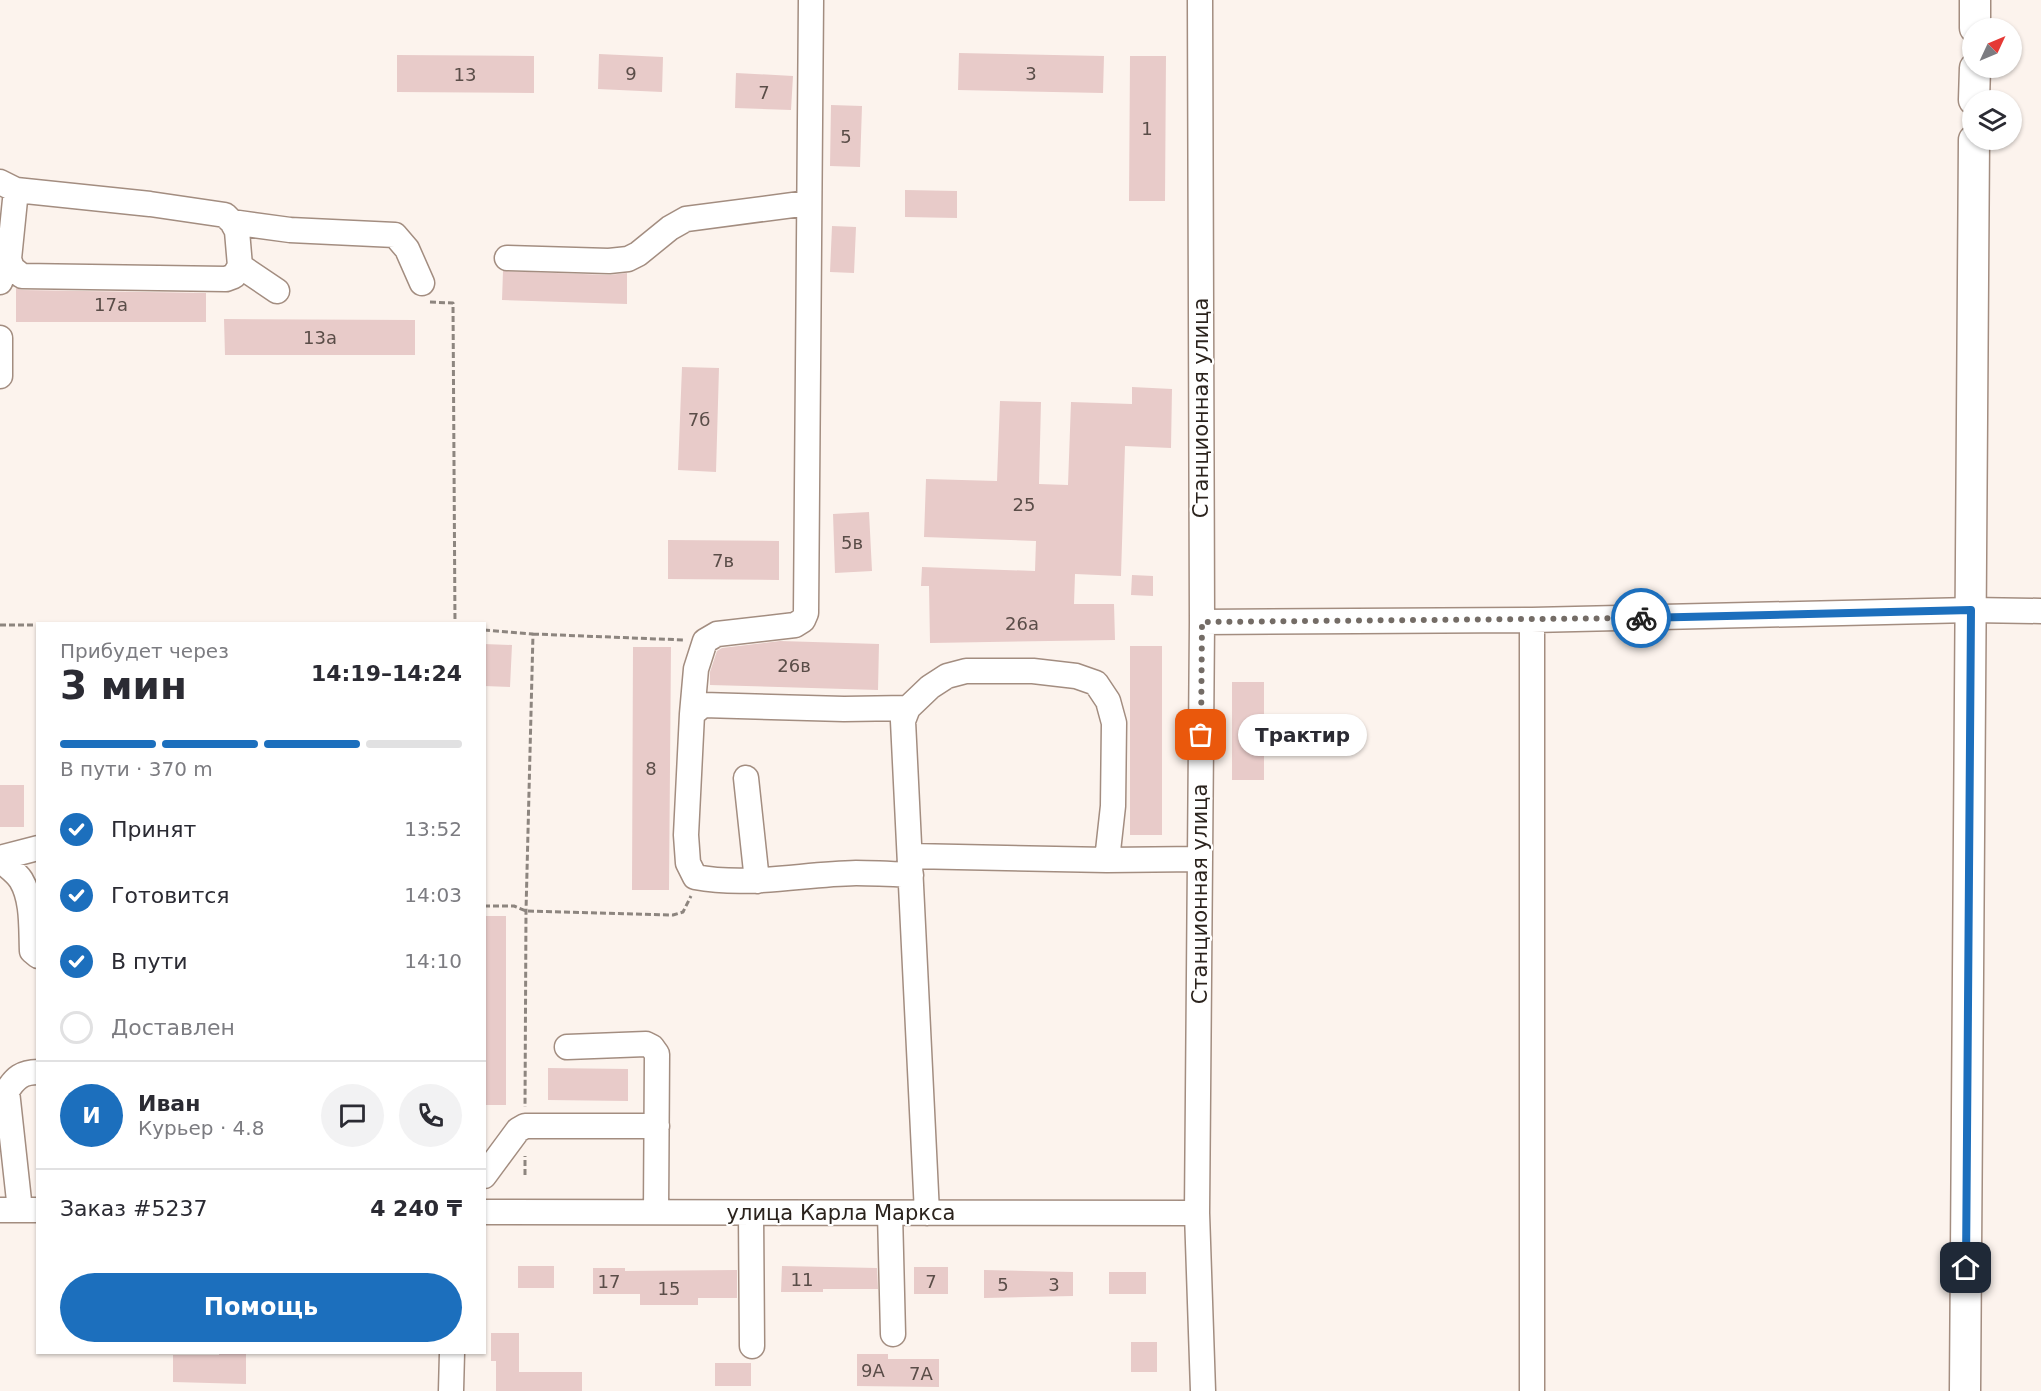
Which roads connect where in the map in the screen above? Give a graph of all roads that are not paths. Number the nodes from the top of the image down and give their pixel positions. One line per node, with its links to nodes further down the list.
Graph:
1 (811, 0): 7 (street)
2 (1200, 0): 20 (street, Станционная улица)
3 (1975, 0): 4 (main road)
4 (1975, 18)
5 (1974, 150): 17 (main road)
6 (8, 186): 8 (street); 10 (street)
7 (808, 203): 9 (street); 22 (street)
8 (232, 222): 11 (street); 13 (street)
9 (507, 258)
10 (9, 259): 11 (street); 12 (street)
11 (240, 266): 14 (street)
12 (0, 282)
13 (422, 283)
14 (277, 291)
15 (0, 338): 16 (street)
16 (0, 376)
17 (1971, 610): 18 (street); 19 (street); 48 (main road)
18 (2041, 611)
19 (1532, 620): 20 (street); 47 (street)
20 (1202, 622): 25 (street, Станционная улица)
21 (908, 708): 22 (street); 27 (street); 28 (street)
22 (692, 714): 29 (street)
23 (746, 778): 29 (street)
24 (36, 849): 26 (street)
25 (1200, 858): 27 (street); 41 (street, Станционная улица)
26 (0, 859): 30 (street)
27 (1107, 860): 28 (street)
28 (910, 865): 29 (street); 40 (street)
29 (757, 881)
30 (36, 954)
31 (567, 1047): 33 (street)
32 (36, 1072): 35 (street)
33 (657, 1126): 34 (street); 37 (street)
34 (486, 1173)
35 (19, 1210)
36 (486, 1212): 37 (street, улица Карла Маркса)
37 (656, 1212): 38 (street, улица Карла Маркса)
38 (751, 1213): 39 (street, улица Карла Маркса); 43 (street)
39 (890, 1213): 40 (street, улица Карла Маркса); 42 (street)
40 (927, 1213): 41 (street, улица Карла Маркса)
41 (1197, 1213): 46 (street, Станционная улица)
42 (893, 1334)
43 (752, 1346)
44 (452, 1354): 45 (street)
45 (451, 1391)
46 (1203, 1391)
47 (1532, 1391)
48 (1965, 1391)

